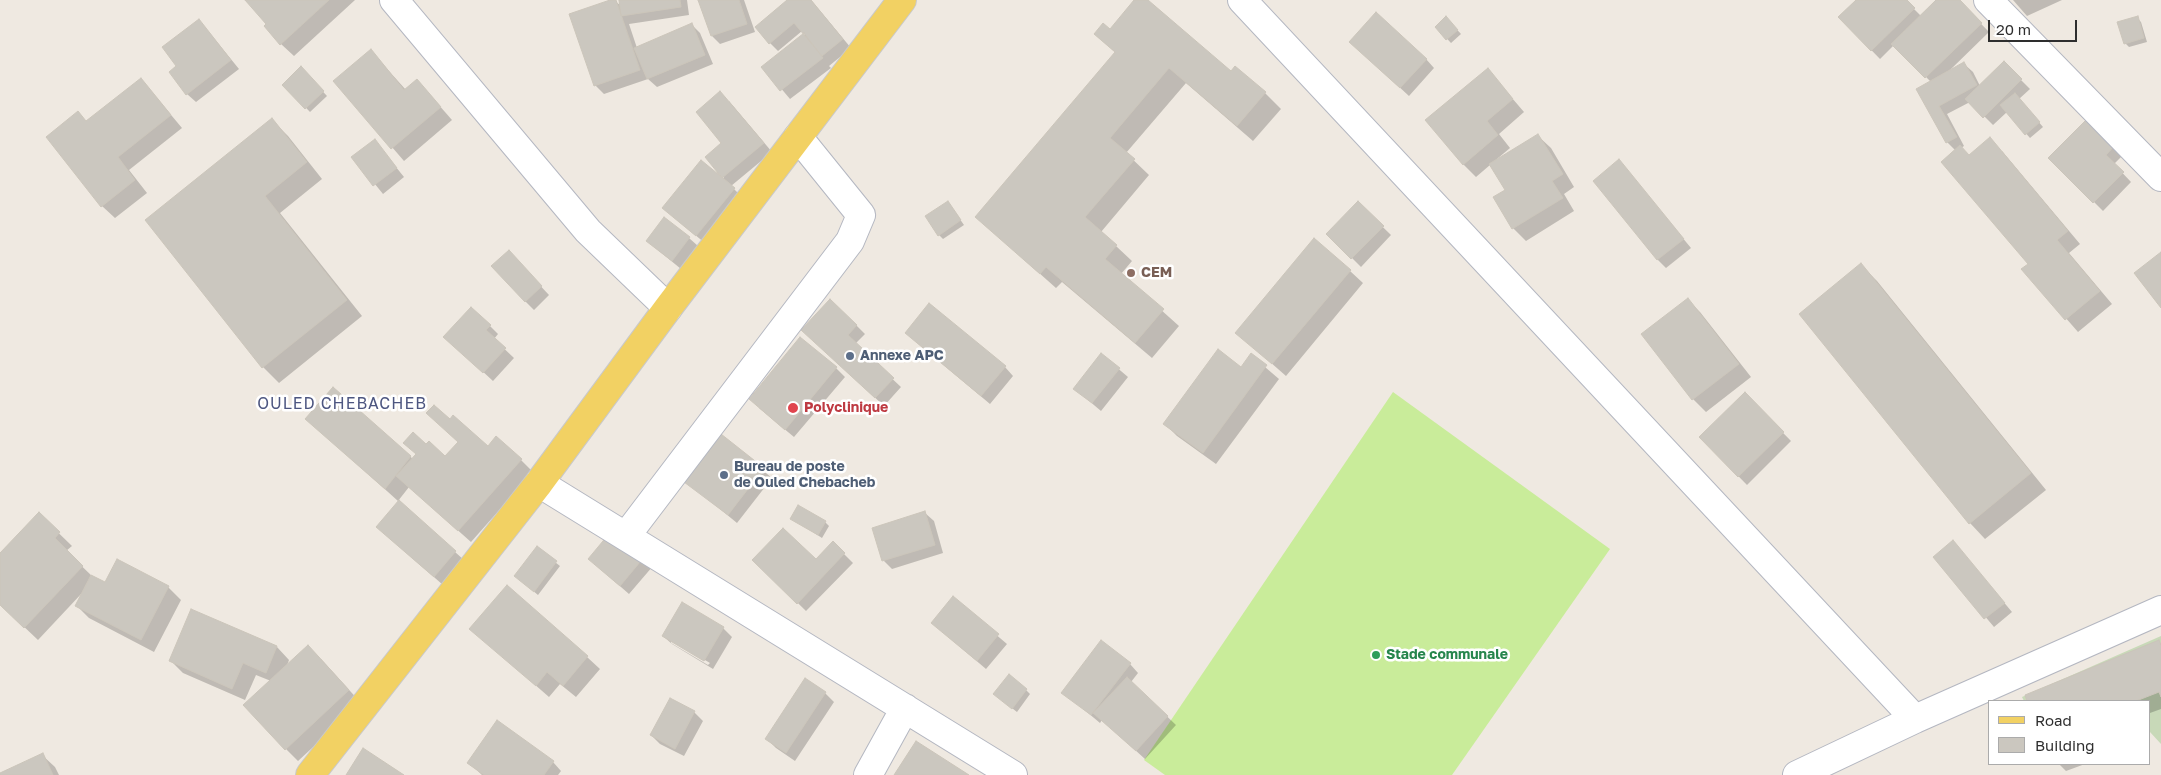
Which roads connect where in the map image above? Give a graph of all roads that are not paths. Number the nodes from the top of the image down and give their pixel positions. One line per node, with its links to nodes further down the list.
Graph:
1 (394, 0): 7 (street)
2 (902, 0): 5 (main road)
3 (1242, 0): 12 (street)
4 (1988, 0): 6 (street)
5 (798, 137): 7 (main road); 9 (street)
6 (2161, 177)
7 (668, 308): 8 (main road)
8 (539, 483): 9 (street); 13 (main road)
9 (626, 536): 11 (street)
10 (2161, 610): 12 (street)
11 (905, 708): 14 (street); 15 (street)
12 (1915, 719): 16 (street)
13 (310, 775)
14 (868, 775)
15 (1013, 775)
16 (1797, 775)

